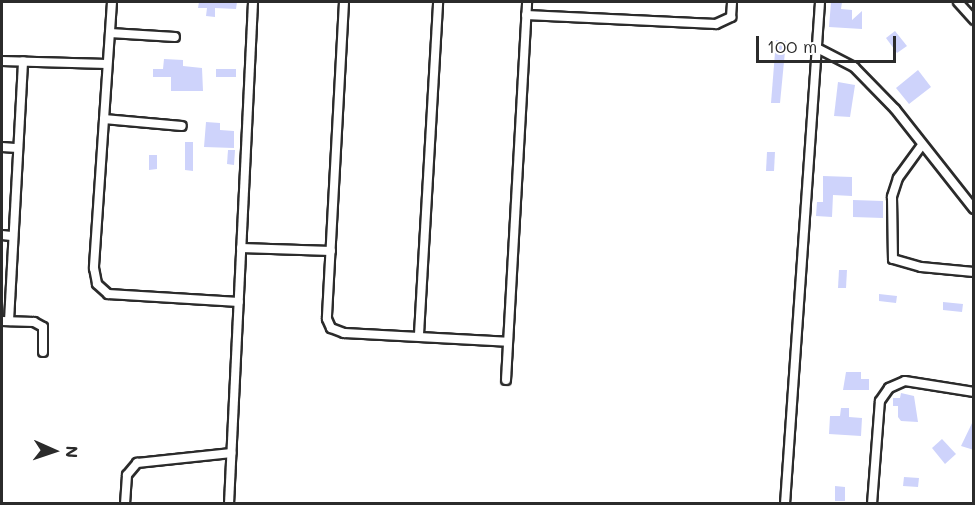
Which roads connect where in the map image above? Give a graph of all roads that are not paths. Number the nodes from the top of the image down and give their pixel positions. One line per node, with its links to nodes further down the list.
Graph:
1 (112, 2): 11 (street)
2 (253, 2): 25 (street)
3 (344, 2): 26 (street)
4 (438, 2): 30 (street)
5 (527, 2): 9 (street)
6 (732, 2): 9 (street)
7 (820, 2): 13 (street)
8 (958, 2): 10 (street)
9 (526, 15): 31 (street)
10 (974, 20)
11 (110, 33): 12 (street); 16 (street)
12 (175, 38)
13 (817, 48): 19 (street); 38 (street)
14 (2, 61): 15 (street)
15 (23, 61): 16 (street); 21 (street)
16 (107, 64): 17 (street)
17 (104, 119): 18 (street); 28 (street)
18 (182, 126)
19 (922, 145): 22 (street); 27 (street)
20 (2, 147): 21 (street)
21 (18, 147): 24 (street)
22 (974, 209)
23 (2, 235): 24 (street)
24 (11, 236): 29 (street)
25 (241, 248): 26 (street); 28 (street)
26 (331, 251): 30 (street)
27 (974, 272)
28 (239, 302): 35 (street)
29 (5, 321): 32 (street)
30 (419, 334): 31 (street)
31 (508, 342): 33 (street)
32 (43, 352)
33 (506, 380)
34 (974, 392): 39 (street)
35 (231, 453): 36 (street); 37 (street)
36 (125, 504)
37 (229, 504)
38 (785, 504)
39 (872, 504)

